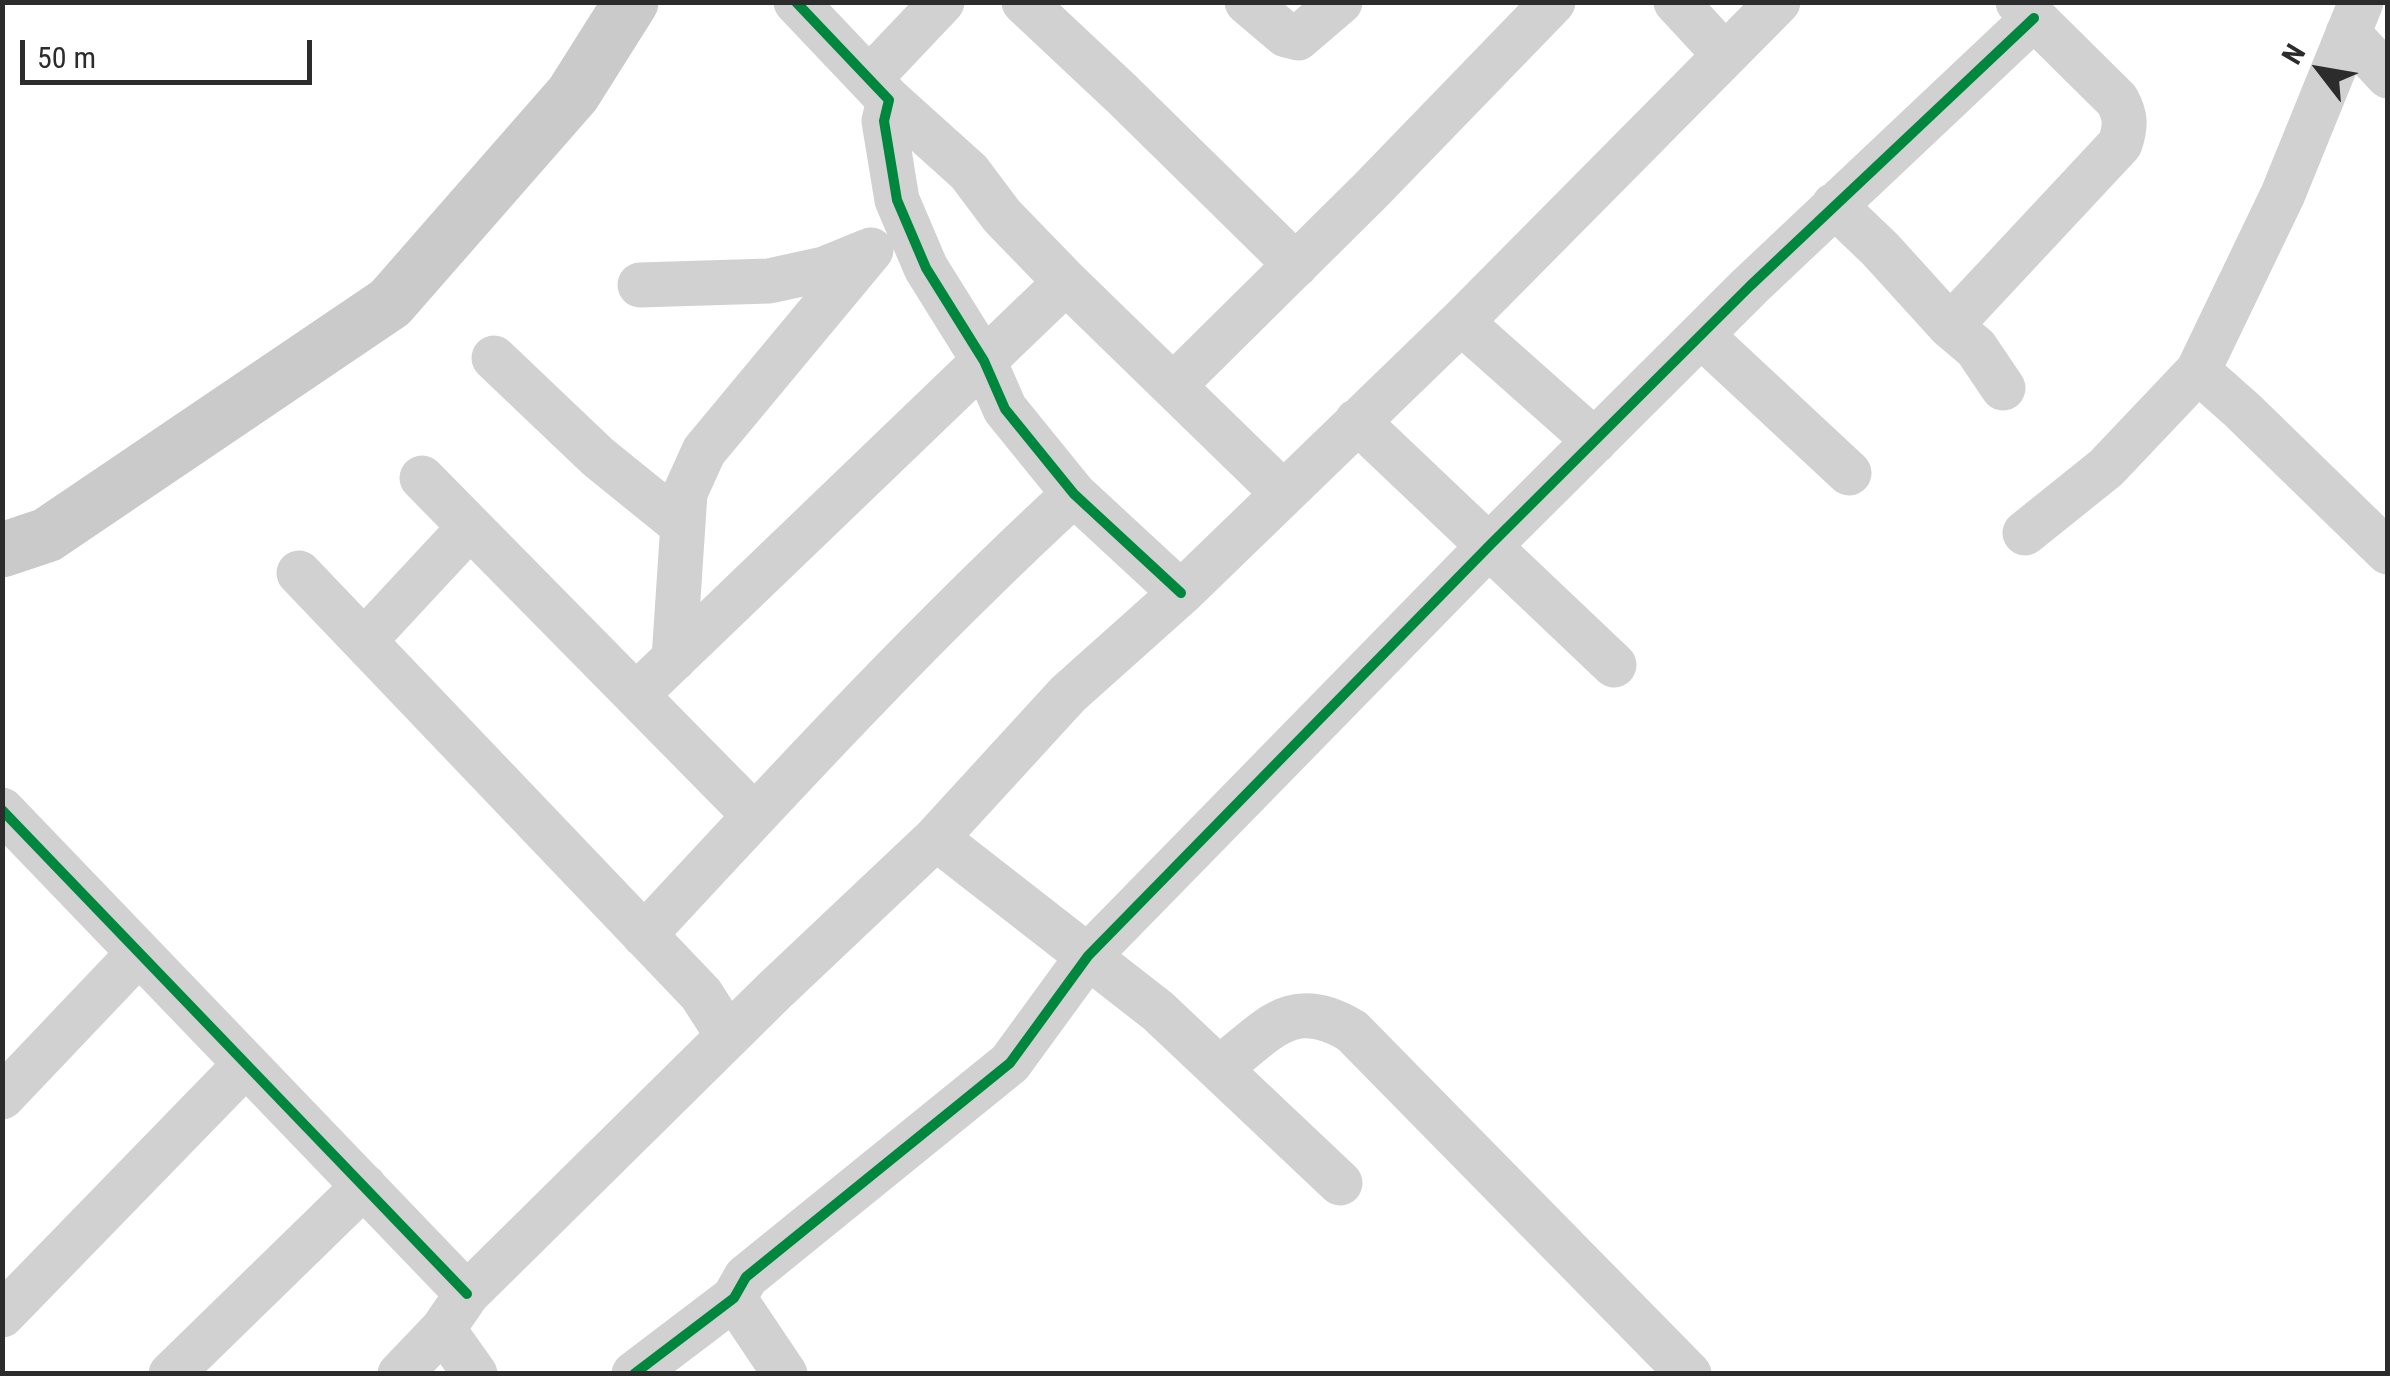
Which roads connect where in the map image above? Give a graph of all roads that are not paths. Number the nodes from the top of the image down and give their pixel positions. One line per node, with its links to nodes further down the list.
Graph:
1 (631, 2): 38 (main road)
2 (796, 2): 14 (street)
3 (942, 2): 14 (street)
4 (1024, 2): 17 (street)
5 (1247, 2): 6 (street)
6 (1340, 2)
7 (1553, 2): 17 (street)
8 (1676, 2): 12 (street)
9 (1778, 2): 12 (street)
10 (2026, 10): 15 (street); 21 (street)
11 (2354, 18): 13 (street); 25 (street)
12 (1726, 55): 20 (street)
13 (2388, 76)
14 (879, 89): 16 (street); 18 (street)
15 (1834, 205): 21 (street); 22 (street)
16 (890, 242): 19 (street); 24 (street); 34 (street)
17 (1296, 265): 26 (street)
18 (1066, 282): 24 (street); 26 (street)
19 (640, 285)
20 (1460, 322): 28 (street); 29 (street)
21 (1950, 326): 27 (street)
22 (1701, 335): 29 (street); 30 (street)
23 (494, 358): 34 (street)
24 (984, 361): 33 (street); 43 (street)
25 (2198, 370): 36 (street); 39 (street)
26 (1173, 386): 32 (street)
27 (2003, 388)
28 (1357, 422): 32 (street); 37 (street)
29 (1596, 441): 37 (street)
30 (1849, 473)
31 (422, 478): 35 (street)
32 (1283, 492): 41 (street)
33 (1074, 494): 41 (street); 47 (street)
34 (682, 525): 43 (street)
35 (470, 527): 42 (street); 45 (street)
36 (2025, 533)
37 (1489, 546): 44 (street); 51 (street)
38 (2, 550)
39 (2388, 552)
40 (299, 573): 42 (street)
41 (1181, 593): 48 (street)
42 (364, 641): 49 (street)
43 (674, 659): 45 (street)
44 (1614, 665)
45 (636, 695): 47 (street)
46 (2, 810): 50 (street)
47 (754, 814): 49 (street)
48 (936, 838): 51 (street); 52 (street)
49 (644, 935): 52 (street)
50 (140, 952): 53 (street); 55 (street)
51 (1088, 956): 54 (street); 58 (street)
52 (728, 1036): 59 (street)
53 (246, 1064): 57 (street); 60 (street)
54 (1220, 1068): 56 (street); 66 (street)
55 (12, 1069)
56 (1340, 1183)
57 (364, 1186): 59 (street); 61 (street)
58 (734, 1298): 64 (street); 65 (street)
59 (455, 1311): 62 (street); 63 (street)
60 (2, 1315)
61 (170, 1374)
62 (400, 1374)
63 (475, 1374)
64 (634, 1374)
65 (785, 1374)
66 (1689, 1374)

